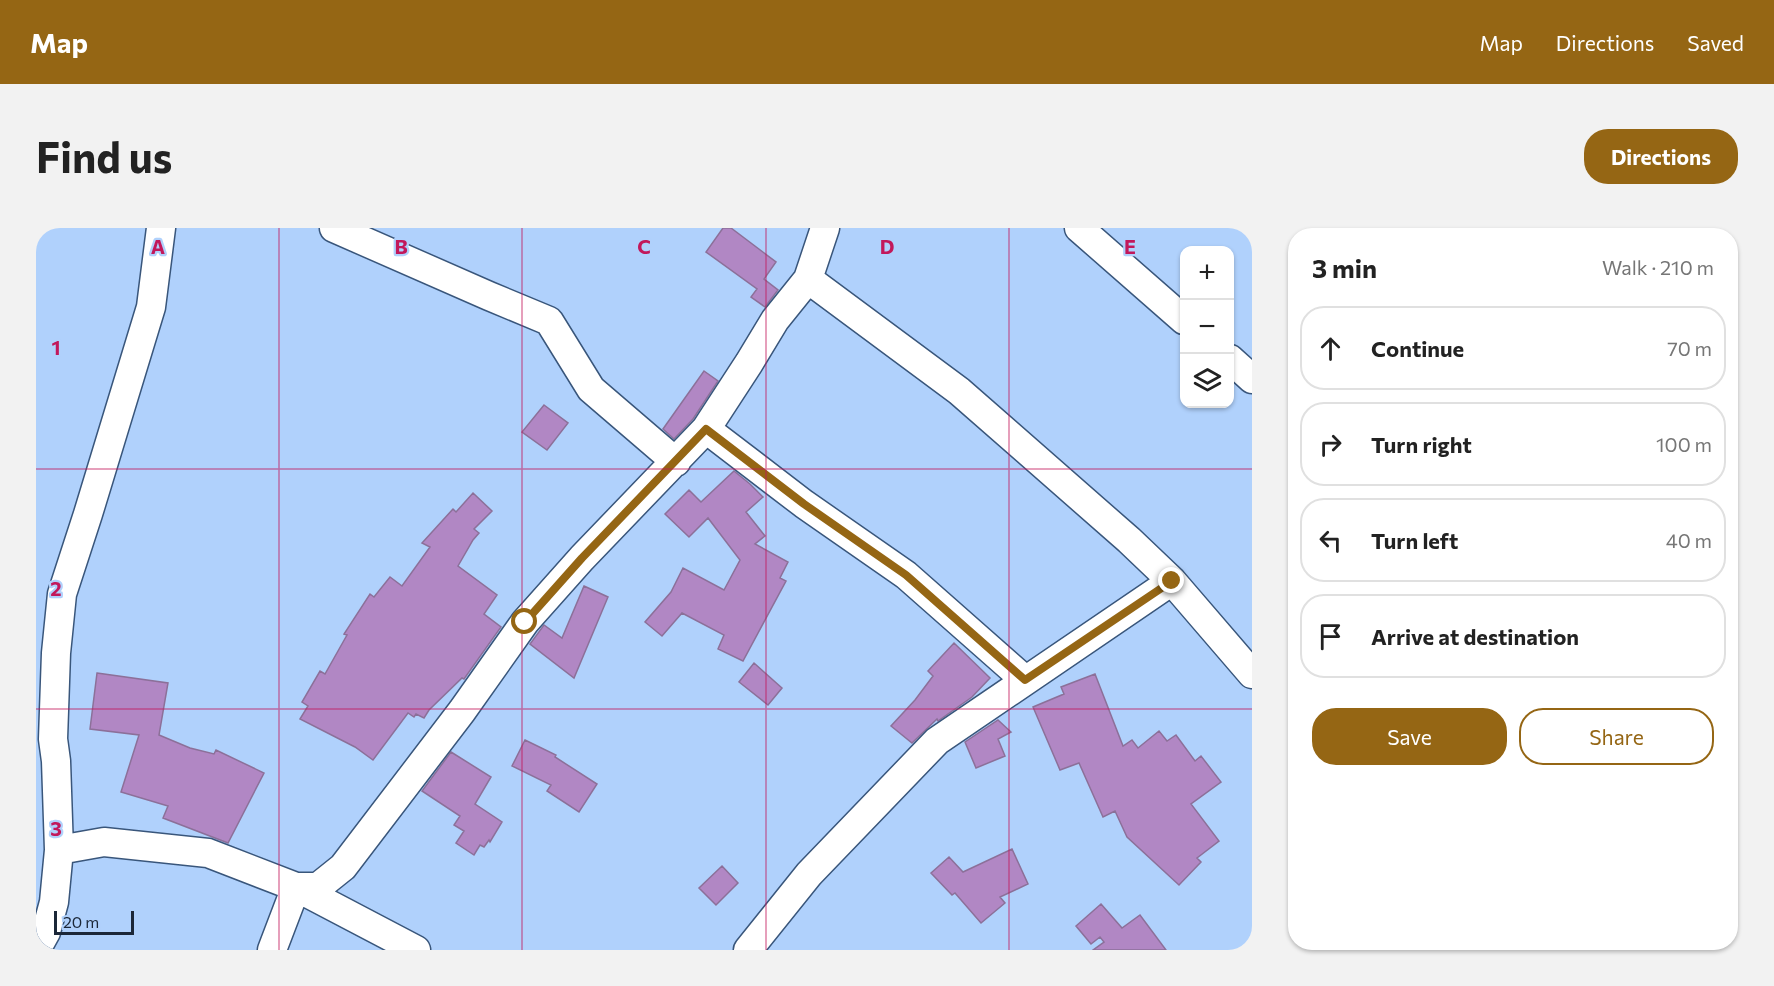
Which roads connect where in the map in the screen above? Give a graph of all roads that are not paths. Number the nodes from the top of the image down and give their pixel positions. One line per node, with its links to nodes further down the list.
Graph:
1 (161, 228): 14 (street)
2 (334, 228): 10 (street)
3 (825, 228): 5 (street)
4 (1079, 228): 6 (street)
5 (808, 279): 9 (street); 11 (street)
6 (1180, 316)
7 (1234, 363): 8 (street)
8 (1252, 379)
9 (706, 429): 10 (street); 13 (street)
10 (676, 462): 15 (street)
11 (1172, 581): 12 (street); 13 (street)
12 (1252, 674)
13 (1025, 680): 19 (street)
14 (59, 850): 15 (street); 16 (street)
15 (296, 887): 17 (street); 18 (street)
16 (36, 950)
17 (272, 950)
18 (416, 950)
19 (748, 950)

